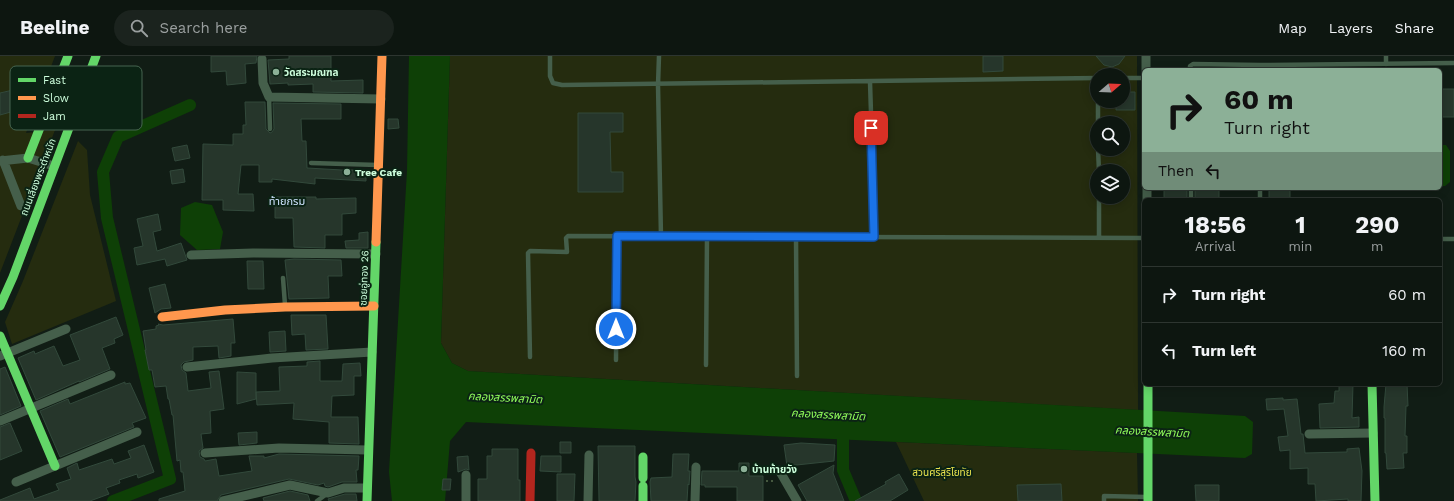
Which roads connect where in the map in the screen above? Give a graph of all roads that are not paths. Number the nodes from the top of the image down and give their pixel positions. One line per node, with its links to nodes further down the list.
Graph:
1 (68, 56): 11 (street)
2 (96, 56): 12 (street, ถนนเลี่ยงพระตำหนัก)
3 (382, 56): 22 (street, ซอยอู่ทอง 26)
4 (550, 56): 20 (lane)
5 (659, 56): 20 (lane)
6 (1146, 56): 13 (street)
7 (1386, 56): 10 (lane)
8 (262, 60): 21 (street)
9 (1454, 63): 10 (lane)
10 (1386, 64): 15 (lane)
11 (64, 66)
12 (92, 66)
13 (1146, 68)
14 (1190, 68): 15 (lane)
15 (1260, 68)
16 (1090, 78): 19 (lane)
17 (1130, 78): 18 (lane)
18 (1142, 78)
19 (870, 82): 20 (lane); 37 (lane)
20 (658, 85): 34 (lane)
21 (269, 98): 22 (street); 23 (lane)
22 (381, 99): 29 (street, ซอยอู่ทอง 26)
23 (270, 129)
24 (39, 130): 26 (street)
25 (68, 130): 30 (street, ถนนเลี่ยงพระตำหนัก)
26 (28, 158): 27 (street); 30 (street)
27 (2, 160): 32 (street)
28 (311, 163): 29 (lane)
29 (379, 165): 43 (street, ซอยอู่ทอง 26)
30 (54, 166): 45 (street, ถนนเลี่ยงพระตำหนัก)
31 (1099, 204): 38 (lane)
32 (21, 206)
33 (617, 236): 34 (lane); 53 (lane); 54 (lane)
34 (661, 237): 35 (lane)
35 (707, 237): 36 (lane); 55 (lane)
36 (796, 237): 37 (lane); 58 (lane)
37 (874, 237): 38 (lane)
38 (1099, 238): 39 (lane)
39 (1142, 238)
40 (1442, 239): 41 (lane)
41 (1454, 239)
42 (191, 254): 43 (street)
43 (376, 254): 47 (street, ซอยอู่ทอง 26)
44 (283, 278): 46 (lane)
45 (0, 306)
46 (285, 306): 47 (street); 48 (street)
47 (374, 306): 51 (street, ซอยอู่ทอง 26)
48 (162, 317)
49 (66, 329): 52 (street)
50 (0, 336): 52 (street)
51 (372, 352): 56 (street); 66 (street, ซอยอู่ทอง 26)
52 (4, 355): 61 (street)
53 (530, 357)
54 (616, 360)
55 (706, 364)
56 (187, 367)
57 (111, 375): 61 (street)
58 (797, 376)
59 (1148, 386): 78 (street)
60 (1372, 386): 64 (street)
61 (30, 408): 62 (street); 71 (street)
62 (0, 422)
63 (137, 432): 71 (street)
64 (1373, 433): 65 (street); 89 (street)
65 (1309, 434)
66 (368, 450): 67 (street); 76 (street, ซอยอู่ทอง 26)
67 (205, 453)
68 (531, 453): 83 (street)
69 (589, 455): 84 (street)
70 (643, 457): 85 (street)
71 (55, 466): 75 (street)
72 (696, 467): 86 (street)
73 (779, 470): 87 (street)
74 (466, 475): 82 (street)
75 (16, 482)
76 (367, 488): 77 (street); 81 (street, ซอยอู่ทอง 26)
77 (328, 493): 79 (street); 80 (lane)
78 (1148, 499): 88 (lane)
79 (224, 501)
80 (316, 501)
81 (367, 501)
82 (466, 501)
83 (530, 501)
84 (588, 501)
85 (643, 501)
86 (696, 501)
87 (798, 501)
88 (1104, 501)
89 (1375, 501)

